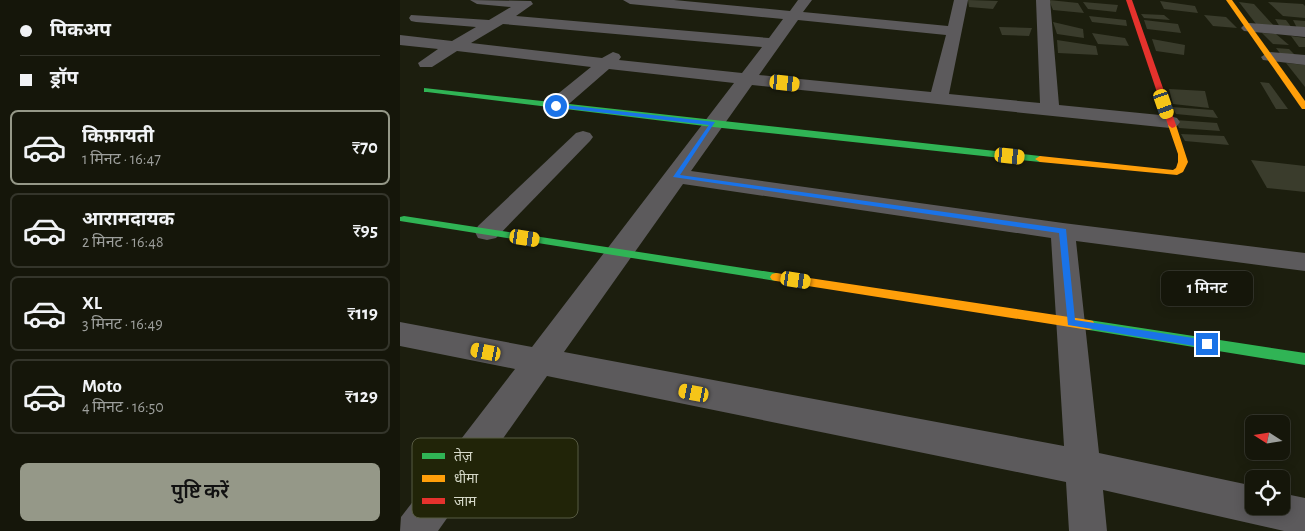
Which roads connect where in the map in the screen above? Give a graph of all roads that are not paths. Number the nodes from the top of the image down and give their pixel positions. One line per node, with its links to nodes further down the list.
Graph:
1 (478, 0): 7 (street)
2 (630, 0): 8 (street)
3 (961, 0): 15 (street)
4 (1043, 0): 30 (street)
5 (1129, 0): 31 (street)
6 (1229, 0): 14 (street)
7 (529, 2): 12 (street)
8 (675, 2): 9 (street); 16 (street)
9 (799, 7): 15 (street); 19 (street)
10 (400, 16): 11 (street)
11 (416, 18): 12 (street); 13 (street)
12 (494, 21): 16 (street); 20 (street)
13 (400, 26)
14 (1249, 28): 17 (street); 21 (street)
15 (954, 31): 27 (street)
16 (642, 32): 19 (street); 24 (street)
17 (1305, 32)
18 (400, 40): 20 (street)
19 (772, 43): 25 (street)
20 (453, 46): 23 (street); 24 (street)
21 (1269, 57): 22 (street); 29 (street)
22 (1305, 60)
23 (426, 63)
24 (606, 63): 25 (street); 28 (street)
25 (746, 79): 27 (street); 32 (street)
26 (427, 90): 28 (street)
27 (939, 98): 30 (street)
28 (556, 106): 32 (street)
29 (1305, 107)
30 (1050, 110): 31 (street)
31 (1170, 122): 32 (street)
32 (713, 124): 34 (street)
33 (583, 137): 37 (street)
34 (675, 176): 36 (street); 38 (street)
35 (404, 219): 37 (street)
36 (1063, 231): 39 (street); 40 (street)
37 (488, 232): 38 (street)
38 (619, 252): 40 (street); 43 (street)
39 (1305, 262)
40 (1071, 323): 42 (street); 45 (street)
41 (400, 334): 43 (street)
42 (1305, 359)
43 (538, 363): 44 (street); 45 (street)
44 (483, 438)
45 (1082, 467): 46 (street); 51 (street)
46 (1245, 503)
47 (1290, 513): 48 (street)
48 (1305, 517)
49 (425, 518): 50 (street)
50 (415, 531)
51 (1088, 531)

